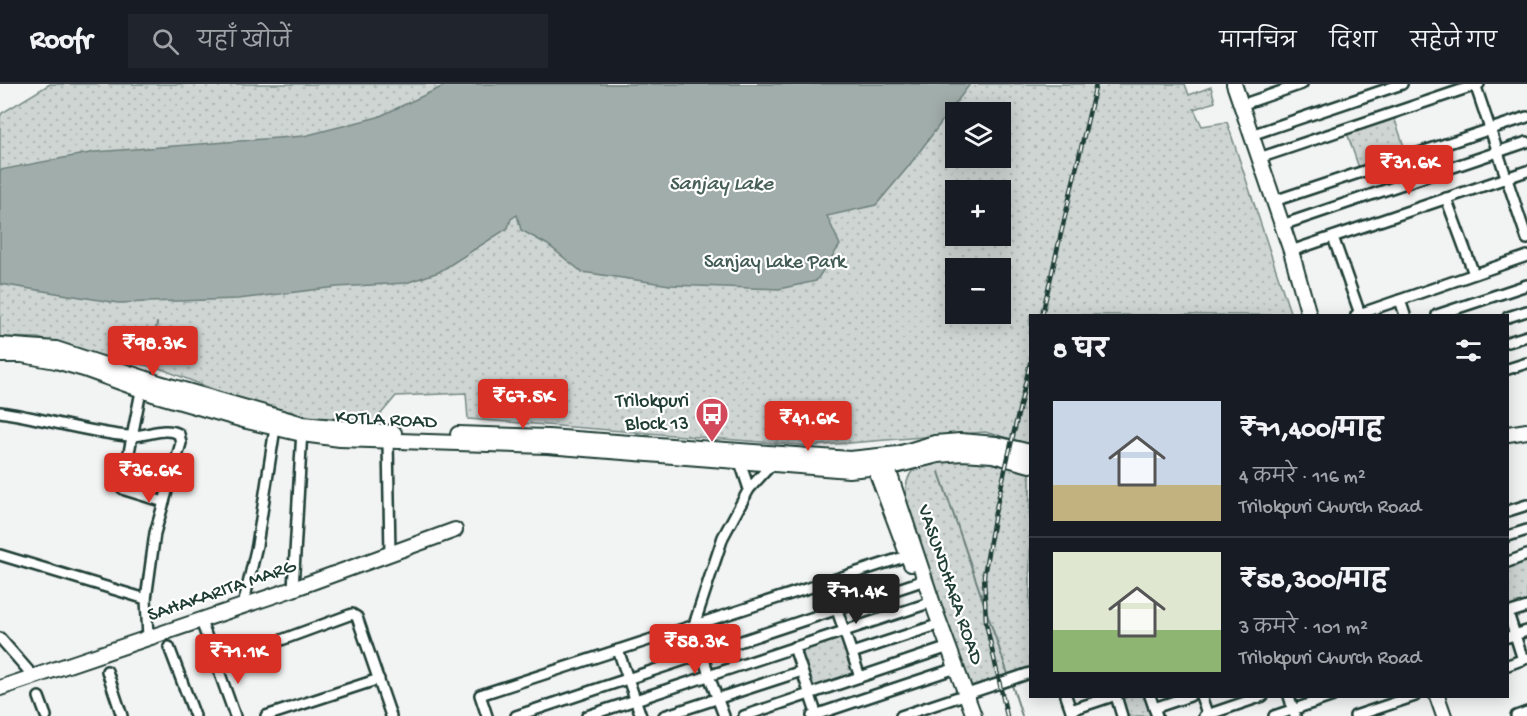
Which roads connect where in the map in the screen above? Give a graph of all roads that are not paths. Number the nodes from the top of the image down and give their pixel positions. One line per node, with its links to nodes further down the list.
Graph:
1 (1234, 84): 5 (main road)
2 (1302, 84): 5 (street)
3 (1402, 84): 8 (street)
4 (1477, 84): 7 (street); 11 (street)
5 (1241, 105): 8 (main road)
6 (1527, 117): 7 (street)
7 (1490, 129): 10 (street); 15 (street)
8 (1251, 135): 11 (main road)
9 (1527, 142): 10 (street)
10 (1498, 152): 13 (street); 16 (street)
11 (1259, 158): 15 (main road)
12 (1527, 171): 13 (street)
13 (1507, 178): 14 (street); 18 (street)
14 (1446, 198): 17 (street); 21 (street)
15 (1274, 201): 16 (main road)
16 (1282, 225): 19 (main road)
17 (1333, 237): 19 (street); 26 (street)
18 (1527, 239)
19 (1291, 251): 25 (main road)
20 (1527, 255): 21 (street)
21 (1474, 274): 23 (street)
22 (1527, 285): 28 (street)
23 (1400, 300): 26 (street); 27 (street)
24 (1527, 311): 29 (street)
25 (1309, 314)
26 (1358, 314)
27 (1405, 314)
28 (1440, 314)
29 (1509, 317)
30 (1527, 336): 31 (street)
31 (1509, 342)
32 (0, 345): 36 (main road, KOTLA ROAD)
33 (0, 355): 36 (main road, KOTLA ROAD)
34 (1527, 363): 35 (street)
35 (1509, 369)
36 (143, 384): 40 (main road, KOTLA ROAD); 41 (main road, KOTLA ROAD); 44 (street)
37 (0, 412): 44 (street)
38 (1527, 423): 39 (main road)
39 (1509, 425)
40 (275, 428): 41 (main road, KOTLA ROAD); 68 (street)
41 (303, 429): 45 (main road, KOTLA ROAD); 48 (main road, KOTLA ROAD); 65 (street)
42 (1527, 431): 43 (main road)
43 (1509, 434)
44 (132, 436): 52 (street); 52 (street)
45 (388, 442): 47 (main road, KOTLA ROAD); 58 (street)
46 (1029, 452): 48 (main road, KOTLA ROAD)
47 (740, 462): 49 (main road, KOTLA ROAD); 51 (street)
48 (880, 463): 49 (main road, KOTLA ROAD); 50 (main road, KOTLA ROAD); 59 (main road, VASUNDHARA ROAD)
49 (771, 465): 51 (street)
50 (1029, 465)
51 (748, 489): 74 (street)
52 (164, 502): 66 (street)
53 (1527, 505): 54 (street)
54 (1509, 512)
55 (455, 530): 58 (main road, SAHAKARITA MARG)
56 (1527, 530): 57 (street)
57 (1509, 536)
58 (390, 554): 65 (main road, SAHAKARITA MARG)
59 (912, 554): 63 (street); 64 (main road, VASUNDHARA ROAD); 101 (main road, VASUNDHARA ROAD)
60 (0, 555): 66 (street)
61 (1527, 555): 62 (street)
62 (1509, 562)
63 (827, 581): 70 (street); 74 (street)
64 (919, 582): 67 (main road, VASUNDHARA ROAD); 70 (street)
65 (292, 589): 68 (main road, SAHAKARITA MARG)
66 (146, 599): 79 (street)
67 (926, 604): 75 (main road, VASUNDHARA ROAD); 76 (street)
68 (243, 606): 72 (main road, SAHAKARITA MARG)
69 (1527, 607): 71 (street)
70 (837, 609): 76 (street); 86 (street)
71 (1509, 613)
72 (201, 621): 79 (main road, SAHAKARITA MARG); 88 (street)
73 (1509, 621): 78 (street)
74 (694, 625): 83 (street); 86 (street)
75 (934, 626): 84 (main road, VASUNDHARA ROAD); 85 (street)
76 (844, 631): 82 (street); 85 (street)
77 (1527, 631): 78 (street)
78 (1511, 636): 87 (street)
79 (148, 637): 94 (main road, SAHAKARITA MARG)
80 (0, 638): 94 (street)
81 (169, 647): 123 (street)
82 (794, 648): 92 (street); 95 (street)
83 (618, 650): 97 (street); 127 (street)
84 (942, 650): 90 (main road, VASUNDHARA ROAD); 96 (street)
85 (852, 653): 96 (street)
86 (703, 654): 95 (street); 97 (street)
87 (1525, 659): 89 (street)
88 (216, 664): 98 (street); 124 (street)
89 (1509, 665)
90 (950, 670): 101 (main road, VASUNDHARA ROAD); 119 (street)
91 (107, 671): 122 (street)
92 (802, 671): 100 (street); 103 (street)
93 (1029, 673): 101 (street)
94 (34, 676): 99 (main road, SAHAKARITA MARG)
95 (709, 676): 103 (street); 114 (street)
96 (860, 677): 100 (street)
97 (628, 678): 114 (street); 128 (street)
98 (379, 679): 125 (street); 126 (street)
99 (0, 688)
100 (810, 693): 119 (street); 133 (street)
101 (963, 695): 134 (street); 135 (main road, VASUNDHARA ROAD); 136 (main road, VASUNDHARA ROAD)
102 (39, 697): 121 (street)
103 (718, 698): 131 (street); 132 (street)
104 (1067, 698): 117 (street)
105 (1109, 698): 117 (street)
106 (1115, 698): 137 (street)
107 (1186, 698): 115 (street)
108 (1202, 698): 138 (street)
109 (1257, 698): 138 (street)
110 (1290, 698): 118 (street)
111 (1328, 698): 118 (street)
112 (1409, 698): 140 (street)
113 (1437, 698): 120 (main road)
114 (636, 700): 129 (street); 130 (street)
115 (1156, 712)
116 (1527, 712): 141 (street)
117 (1072, 713)
118 (1294, 713): 139 (street)
119 (815, 715)
120 (1441, 715)
121 (46, 716)
122 (122, 716)
123 (195, 716)
124 (235, 716)
125 (266, 716)
126 (391, 716)
127 (487, 716)
128 (516, 716)
129 (587, 716)
130 (641, 716)
131 (664, 716)
132 (724, 716)
133 (744, 716)
134 (901, 716)
135 (966, 716)
136 (974, 716)
137 (1122, 716)
138 (1207, 716)
139 (1274, 716)
140 (1355, 716)
141 (1516, 716)

